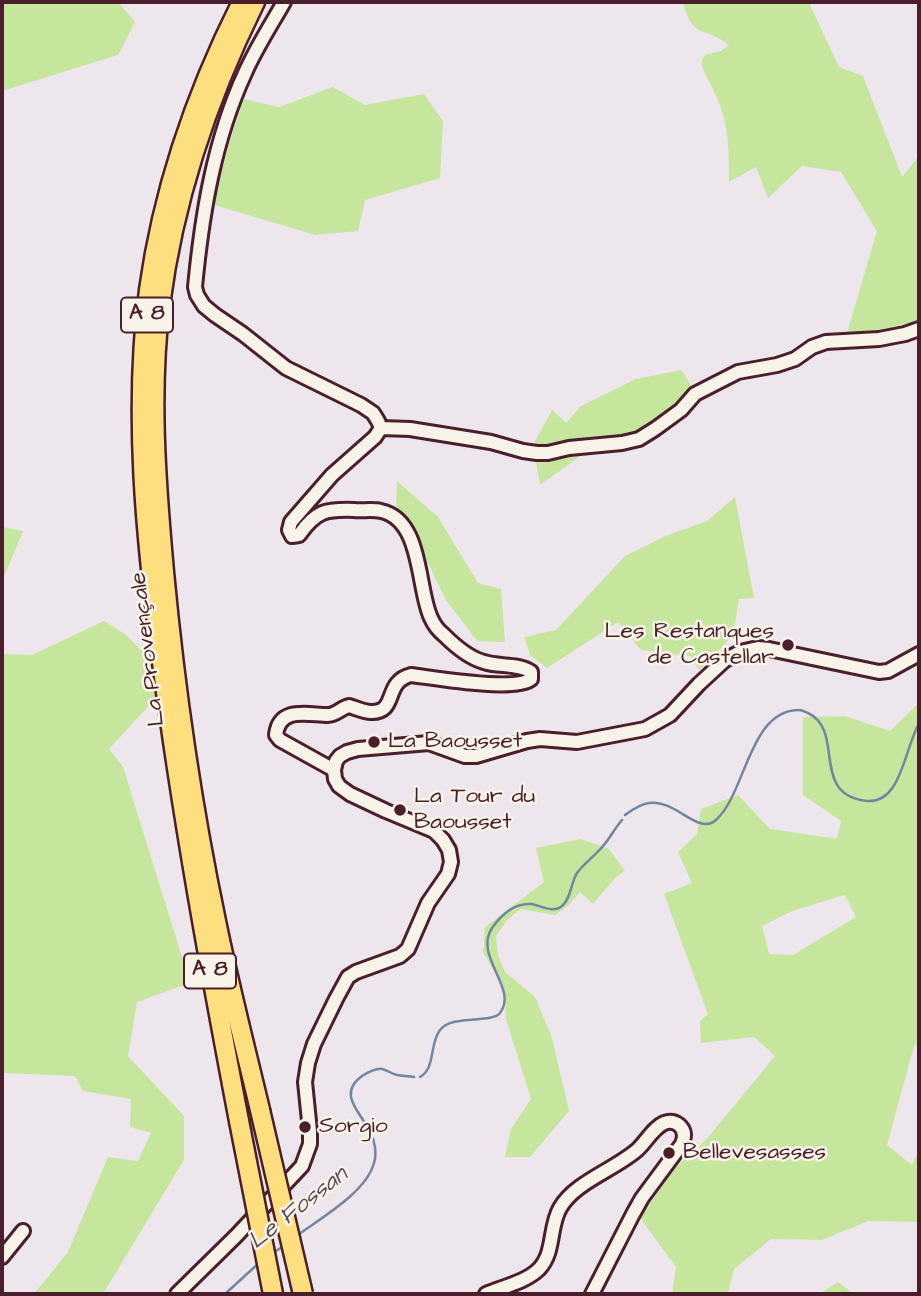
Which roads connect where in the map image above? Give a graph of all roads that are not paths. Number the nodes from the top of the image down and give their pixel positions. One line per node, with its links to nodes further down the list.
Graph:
1 (242, 2): 6 (highway, La Provençale / A 8)
2 (255, 2): 6 (highway, La Provençale / A 8)
3 (284, 2): 5 (street)
4 (919, 329): 5 (street)
5 (381, 428): 8 (street)
6 (165, 642): 9 (highway, La Provençale / A 8)
7 (919, 654): 8 (street)
8 (334, 769): 12 (street)
9 (191, 819): 13 (highway, La Provençale / A 8, bridge); 14 (highway, La Provençale / A 8, bridge)
10 (23, 1231): 11 (street)
11 (2, 1257)
12 (177, 1294)
13 (273, 1294)
14 (303, 1294)
15 (486, 1294): 16 (street)
16 (592, 1294)

